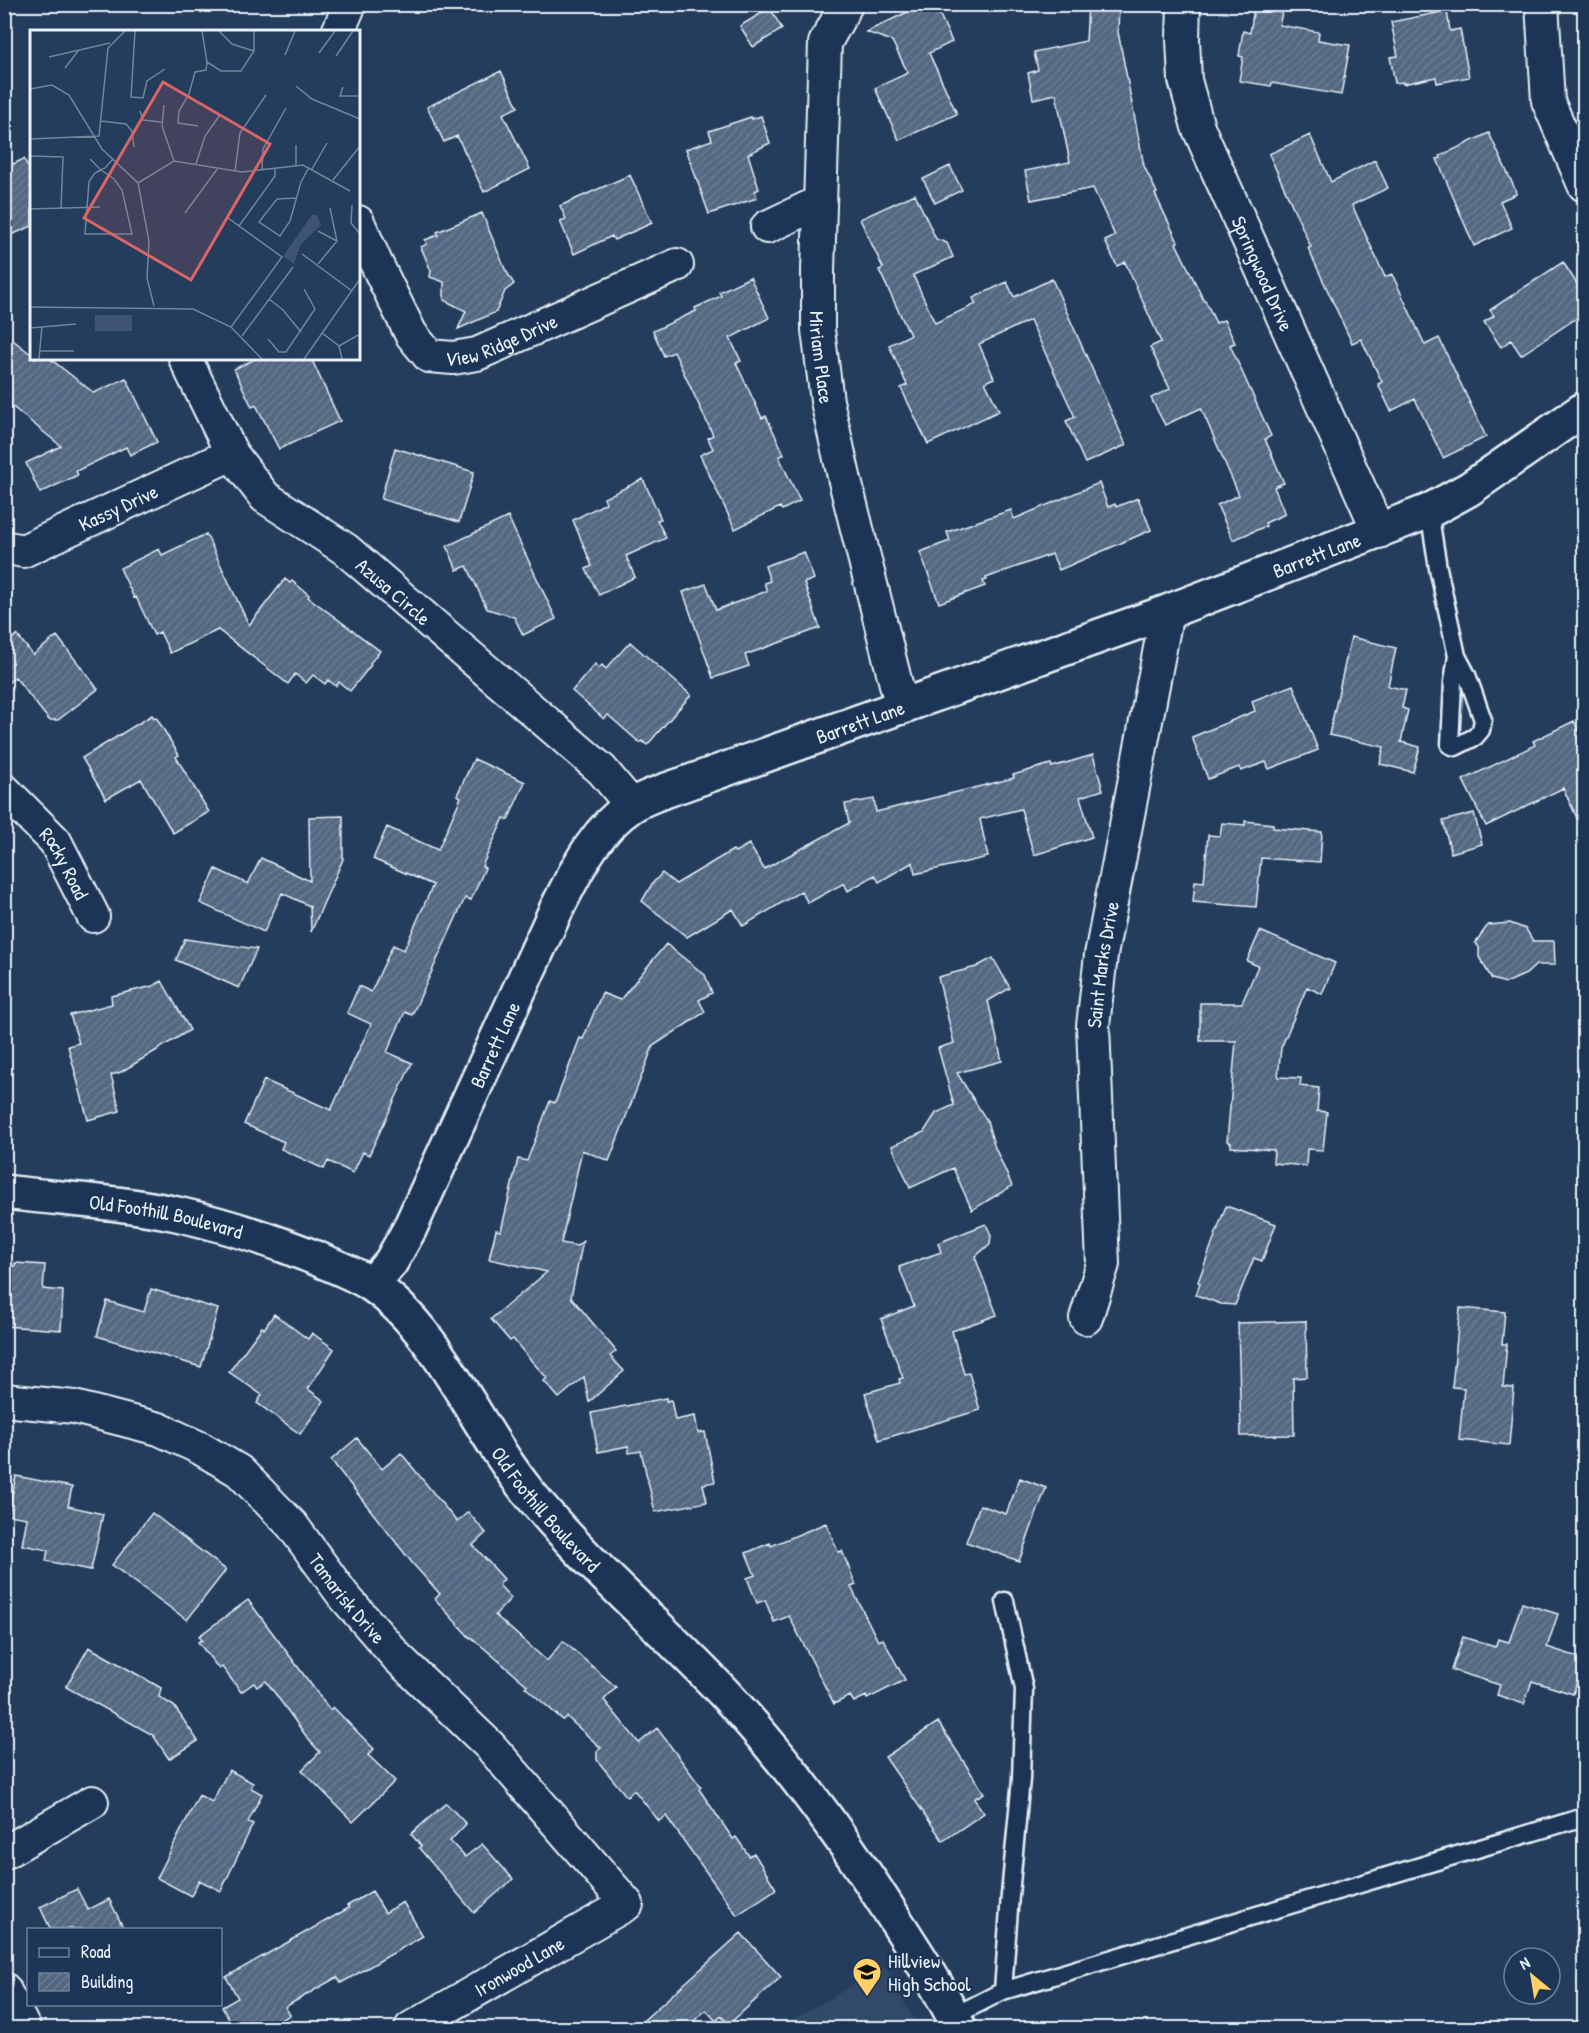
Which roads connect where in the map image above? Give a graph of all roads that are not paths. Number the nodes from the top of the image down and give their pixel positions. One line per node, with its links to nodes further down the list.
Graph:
1 (350, 4): 5 (street)
2 (1184, 4): 15 (street, Springwood Drive)
3 (1542, 4): 6 (street)
4 (846, 5): 7 (street, Miriam Place)
5 (339, 30)
6 (1584, 185)
7 (820, 202): 8 (street); 19 (street, Miriam Place)
8 (767, 226)
9 (360, 227): 10 (street, View Ridge Drive)
10 (677, 265)
11 (186, 360): 13 (street, Azusa Circle)
12 (1584, 410): 14 (street, Barrett Lane)
13 (232, 454): 16 (street, Kassy Drive); 21 (street, Azusa Circle)
14 (1429, 511): 15 (street, Barrett Lane); 18 (lane)
15 (1379, 532): 17 (street, Barrett Lane)
16 (4, 547)
17 (1167, 612): 19 (street, Barrett Lane); 25 (street, Saint Marks Drive)
18 (1457, 656)
19 (902, 708): 21 (street, Barrett Lane)
20 (4, 790): 22 (street, Rocky Road)
21 (632, 806): 24 (street, Barrett Lane)
22 (93, 916)
23 (4, 1192): 24 (street, Old Foothill Boulevard)
24 (372, 1284): 34 (street, Old Foothill Boulevard)
25 (1086, 1318)
26 (4, 1400): 31 (street, Tamarisk Drive)
27 (1005, 1601): 33 (lane)
28 (92, 1802): 30 (street)
29 (1584, 1817): 33 (lane)
30 (4, 1853)
31 (627, 1904): 36 (street, Ironwood Lane)
32 (4, 1989): 35 (street)
33 (1004, 1991): 34 (lane)
34 (956, 2022)
35 (24, 2028)
36 (411, 2028)

